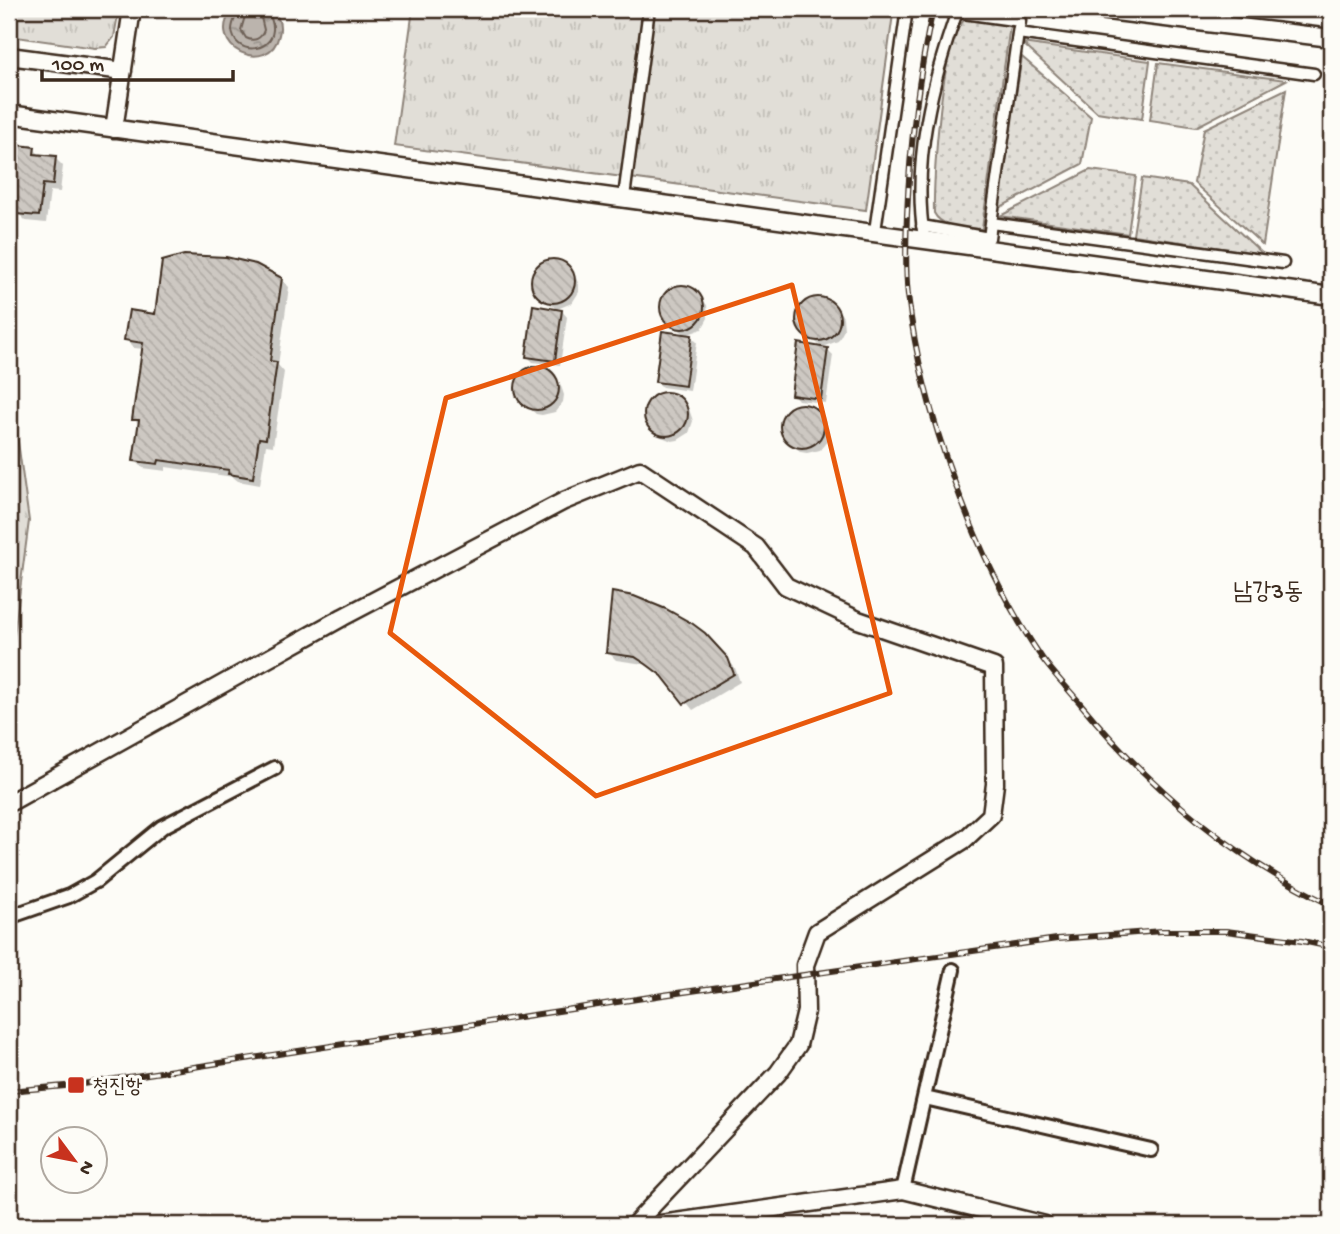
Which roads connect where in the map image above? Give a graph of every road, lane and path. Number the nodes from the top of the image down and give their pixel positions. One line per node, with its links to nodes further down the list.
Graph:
1 (132, 9): 9 (street)
2 (649, 9): 13 (street)
3 (907, 9): 15 (street)
4 (1091, 9): 7 (street)
5 (957, 10): 6 (street); 16 (street)
6 (1018, 33): 10 (street); 14 (street)
7 (1331, 38)
8 (9, 56): 9 (street)
9 (123, 71): 12 (street)
10 (1314, 74)
11 (9, 114): 12 (street)
12 (114, 129): 13 (street)
13 (624, 197): 15 (street)
14 (991, 223): 16 (street); 17 (street)
15 (874, 231): 16 (street)
16 (923, 232): 18 (street)
17 (1283, 263)
18 (1331, 296)
19 (275, 768): 21 (street)
20 (9, 803): 26 (street)
21 (9, 917)
22 (953, 970): 23 (street)
23 (925, 1098): 24 (street); 25 (street)
24 (1151, 1150)
25 (903, 1190): 27 (street); 28 (street)
26 (634, 1225)
27 (654, 1225)
28 (1045, 1225)

